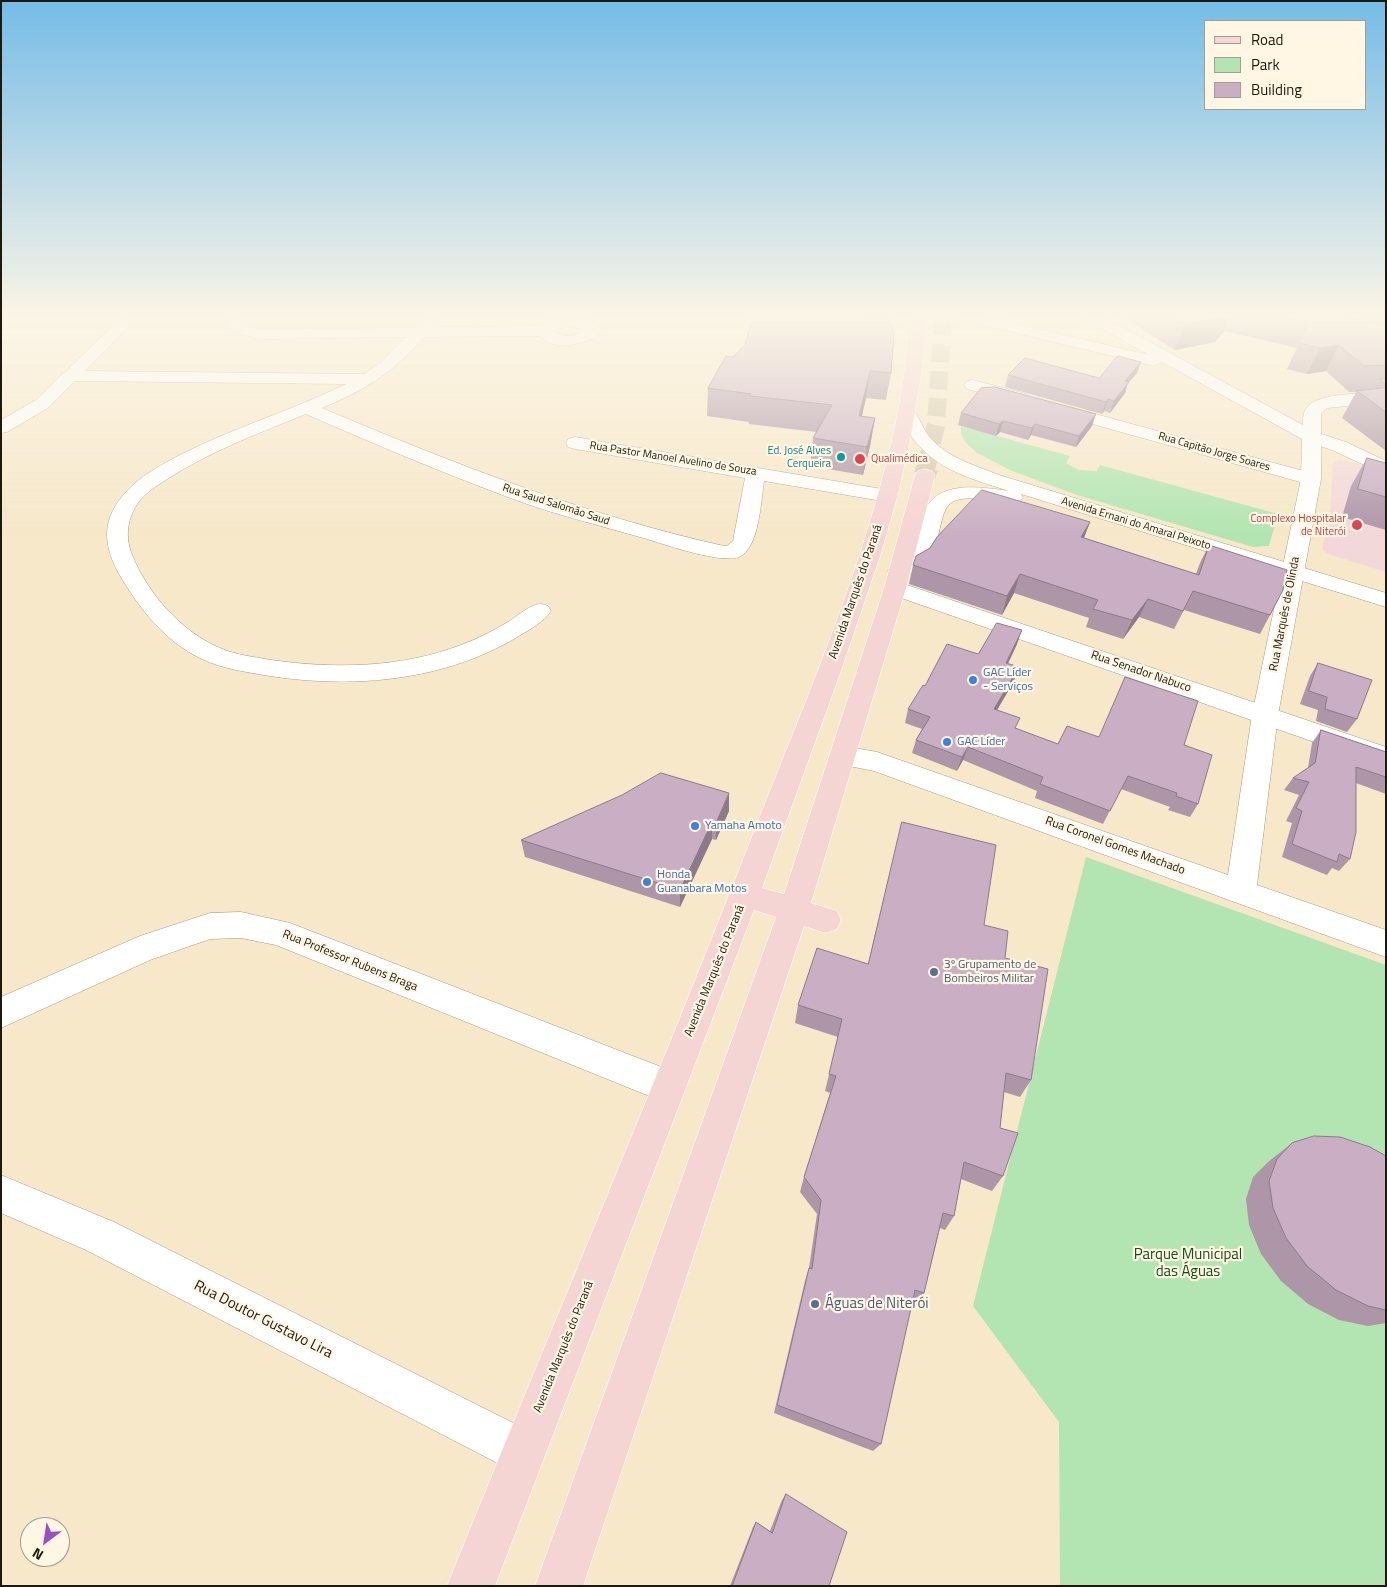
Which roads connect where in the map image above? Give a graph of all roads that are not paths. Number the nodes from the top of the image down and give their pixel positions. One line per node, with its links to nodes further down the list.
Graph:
1 (59, 388): 11 (street)
2 (350, 388): 9 (street)
3 (911, 388): 10 (main road, Avenida Marquês do Paraná)
4 (984, 388): 17 (street, Rua Capitão Jorge Soares)
5 (1221, 388): 8 (street)
6 (1386, 397): 7 (street)
7 (1323, 403): 8 (street); 12 (street, Rua Marquês de Olinda)
8 (1251, 405): 12 (street)
9 (307, 408): 15 (street, Rua Saud Salomão Saud); 23 (street)
10 (908, 415): 18 (main road, Avenida Marquês do Paraná); 19 (street, Avenida Ernani do Amaral Peixoto)
11 (1, 428)
12 (1312, 437): 14 (street); 17 (street, Rua Marquês de Olinda)
13 (575, 443): 15 (street, Rua Pastor Manoel Avelino de Souza)
14 (1386, 469)
15 (756, 473): 18 (street, Rua Pastor Manoel Avelino de Souza)
16 (925, 475): 21 (main road)
17 (1311, 479): 20 (street, Rua Marquês de Olinda)
18 (888, 496): 25 (main road, Avenida Marquês do Paraná)
19 (1074, 506): 20 (street, Avenida Ernani do Amaral Peixoto); 21 (street)
20 (1293, 571): 22 (street, Avenida Ernani do Amaral Peixoto); 24 (street, Rua Marquês de Olinda)
21 (897, 580): 24 (street, Rua Senador Nabuco); 26 (main road)
22 (1386, 600)
23 (540, 611)
24 (1265, 715): 27 (street, Rua Senador Nabuco); 28 (street, Rua Marquês de Olinda)
25 (800, 745): 26 (main road); 29 (main road, Avenida Marquês do Paraná)
26 (843, 756): 28 (street, Rua Coronel Gomes Machado); 30 (main road)
27 (1386, 757)
28 (1241, 892): 31 (street, Rua Coronel Gomes Machado)
29 (745, 895): 30 (main road); 33 (main road, Avenida Marquês do Paraná)
30 (810, 915): 37 (main road)
31 (1386, 944)
32 (1, 1012): 33 (street, Rua Professor Rubens Braga)
33 (669, 1087): 35 (main road, Avenida Marquês do Paraná)
34 (1, 1194): 35 (street, Rua Doutor Gustavo Lira)
35 (522, 1452): 36 (main road, Avenida Marquês do Paraná)
36 (471, 1586)
37 (559, 1586)

